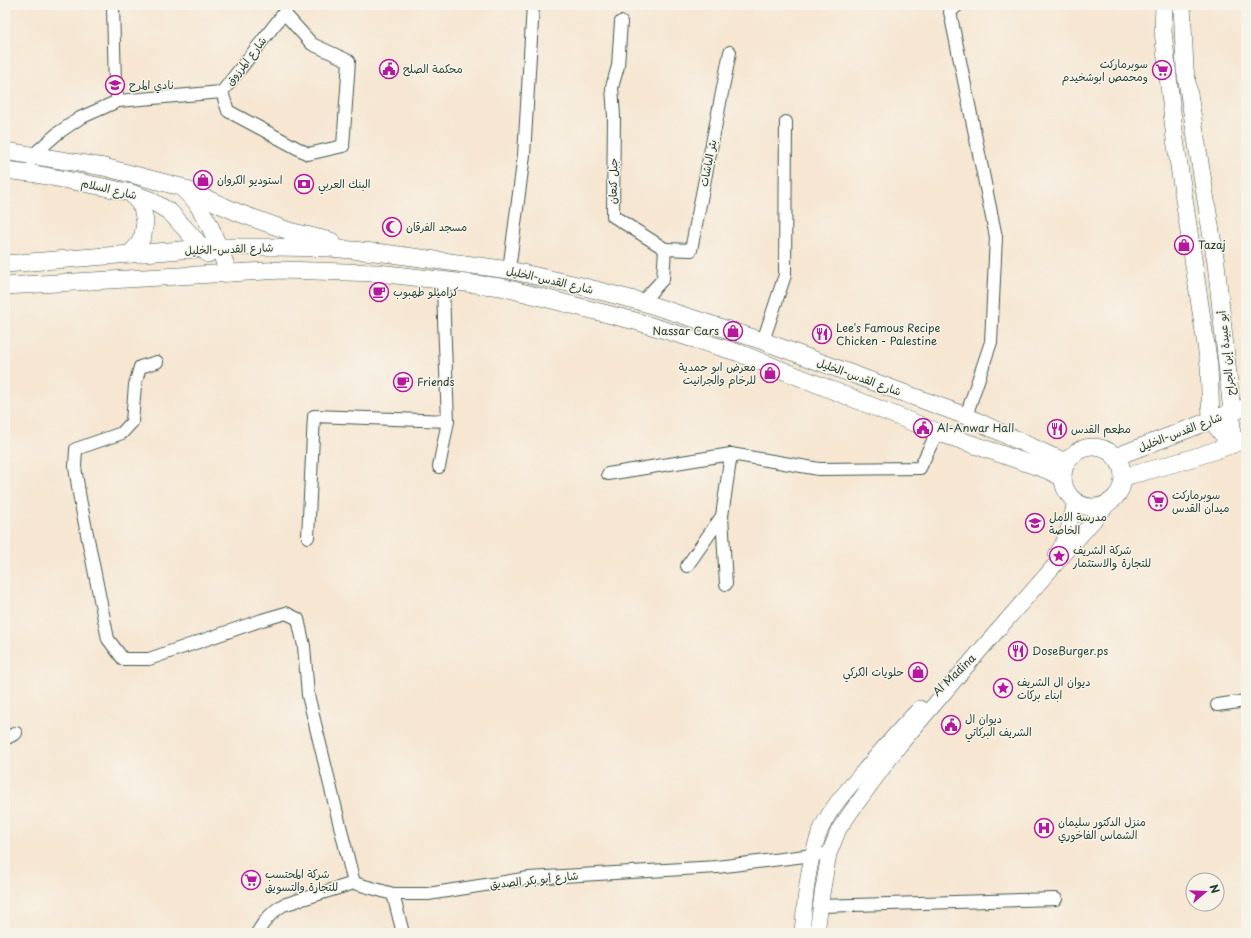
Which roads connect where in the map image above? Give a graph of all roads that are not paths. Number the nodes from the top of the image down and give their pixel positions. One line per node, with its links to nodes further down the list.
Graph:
1 (113, 5): 10 (street)
2 (533, 5): 23 (street)
3 (958, 5): 31 (street)
4 (1164, 5): 32 (main road, أبو عبيدة إبن الجراح)
5 (1182, 5): 30 (main road, أبو عبيدة إبن الجراح)
6 (287, 9): 9 (street, شارع المرزوق); 9 (street)
7 (621, 22): 19 (street, جبل كنعان)
8 (730, 52): 19 (street, بئر الباشات)
9 (222, 92): 10 (street, شارع المرزوق)
10 (118, 101): 13 (street, شارع المرزوق)
11 (786, 122): 28 (street)
12 (5, 151): 13 (main road, شارع السلام)
13 (33, 155): 15 (street); 16 (main road, شارع السلام)
14 (5, 170): 15 (main road, شارع السلام)
15 (30, 173): 17 (main road, شارع السلام)
16 (181, 187): 18 (main road, شارع السلام); 20 (main road, شارع السلام)
17 (131, 193): 18 (main road, شارع السلام); 21 (main road)
18 (211, 248): 20 (main road, شارع القدس-الخليل); 21 (main road, شارع القدس-الخليل); 24 (main road, شارع السلام)
19 (665, 249): 27 (street)
20 (384, 253): 23 (main road, شارع القدس-الخليل)
21 (130, 254): 22 (main road, شارع القدس-الخليل)
22 (5, 264)
23 (509, 270): 27 (main road, شارع القدس-الخليل)
24 (229, 273): 25 (main road, شارع القدس-الخليل); 26 (main road, شارع القدس-الخليل)
25 (444, 281): 33 (street); 34 (main road, شارع القدس-الخليل)
26 (5, 286)
27 (642, 302): 28 (main road, شارع القدس-الخليل)
28 (763, 341): 31 (main road, شارع القدس-الخليل)
29 (157, 362): 55 (street)
30 (1239, 410): 32 (main road, شارع القدس-الخليل); 35 (main road, أبو عبيدة إبن الجراح)
31 (966, 416): 38 (main road, شارع القدس-الخليل)
32 (1212, 420): 35 (main road); 37 (main road, شارع القدس-الخليل)
33 (448, 421): 39 (street); 46 (street)
34 (937, 432): 36 (street); 42 (main road, شارع القدس-الخليل)
35 (1239, 442): 41 (main road)
36 (731, 454): 40 (street); 45 (street)
37 (1115, 457): 38 (main road); 41 (main road)
38 (1067, 462): 42 (main road)
39 (439, 467)
40 (608, 474)
41 (1123, 477): 44 (main road)
42 (1062, 478): 43 (main road)
43 (1074, 501): 44 (main road); 49 (street)
44 (1110, 502): 49 (street)
45 (722, 516): 47 (street); 48 (street)
46 (308, 537)
47 (687, 566)
48 (726, 584)
49 (1035, 588): 50 (street)
50 (984, 646): 53 (street, Al Madina); 54 (street, Al Madina)
51 (1246, 701): 52 (street)
52 (1217, 705)
53 (829, 854): 54 (street, شارع أبو بكر الصديق); 58 (street, Al Madina)
54 (813, 855): 56 (street, شارع أبو بكر الصديق); 61 (street, Al Madina)
55 (354, 883): 56 (street, شارع أبو بكر الصديق); 59 (street)
56 (393, 894): 60 (street)
57 (1056, 899): 58 (street)
58 (820, 906): 62 (street, Al Madina)
59 (257, 933)
60 (403, 933)
61 (802, 933)
62 (817, 933)

